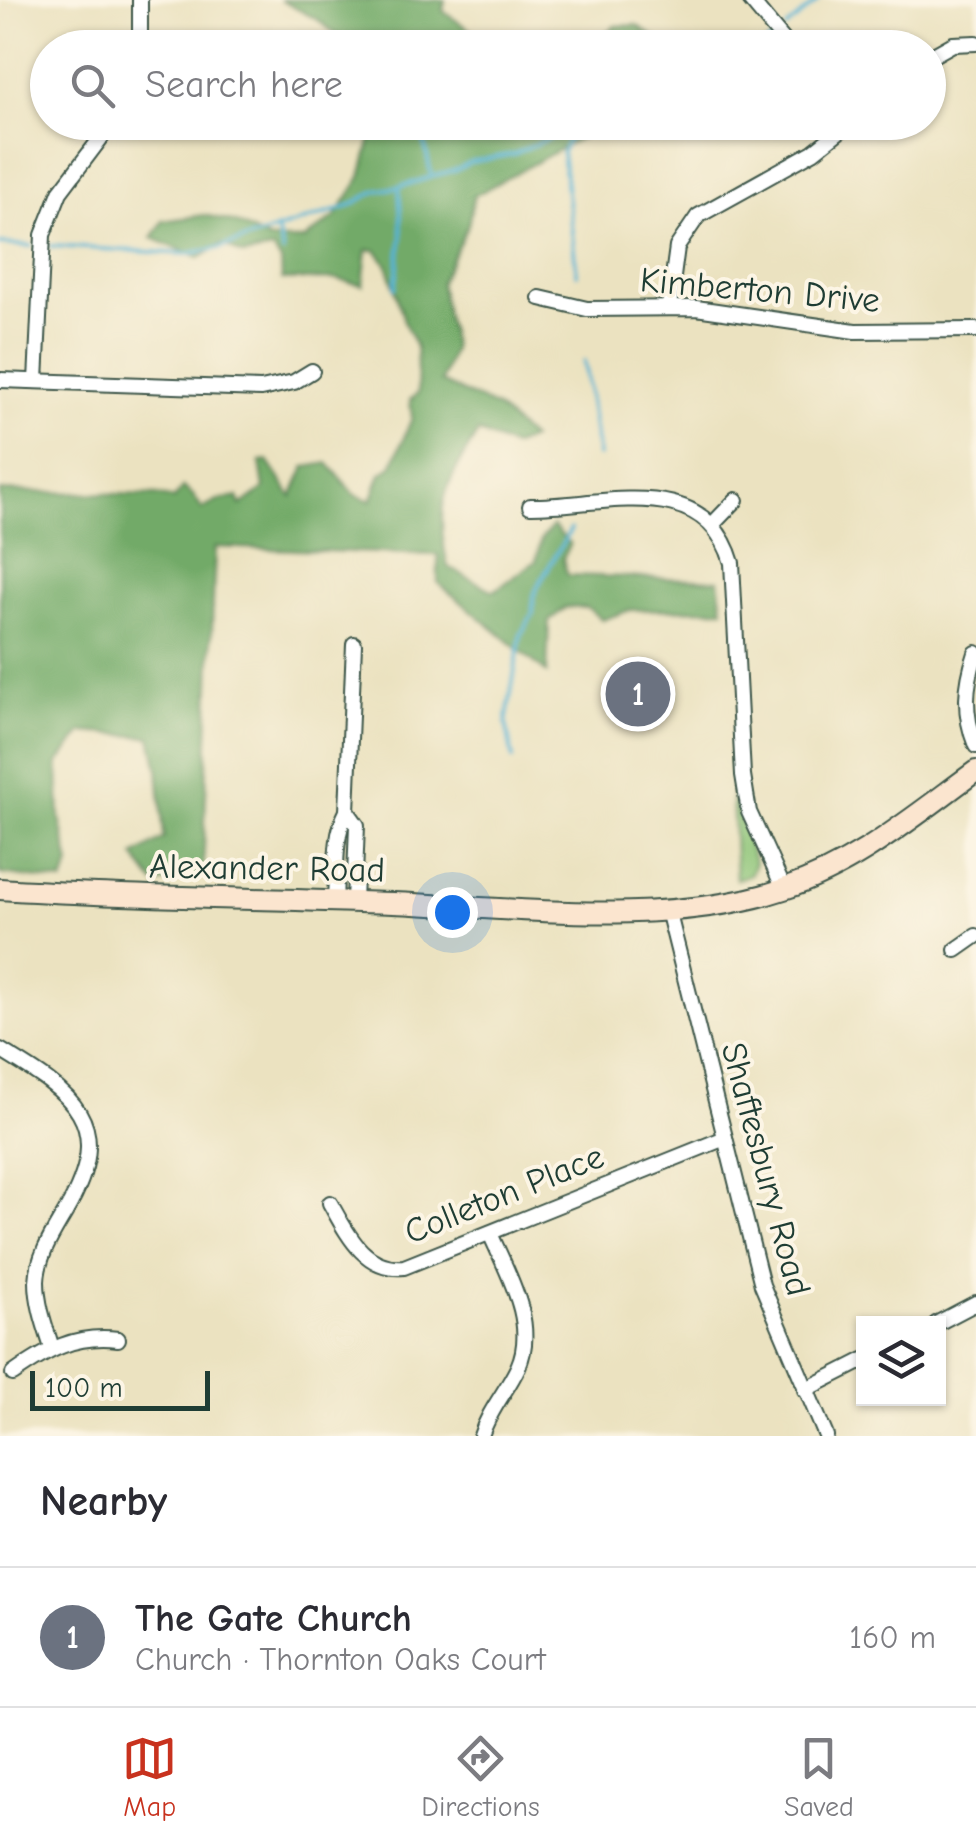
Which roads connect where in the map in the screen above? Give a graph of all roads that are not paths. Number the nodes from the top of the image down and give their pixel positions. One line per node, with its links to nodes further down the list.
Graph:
1 (140, 0): 3 (street)
2 (750, 0): 4 (street)
3 (140, 30)
4 (775, 30)
5 (976, 43): 6 (street)
6 (946, 48)
7 (99, 140): 14 (street)
8 (828, 140): 10 (street)
9 (540, 298): 10 (street, Kimberton Drive)
10 (669, 306): 11 (street, Kimberton Drive)
11 (976, 330)
12 (312, 371): 14 (street)
13 (0, 380): 14 (street)
14 (36, 381)
15 (736, 500): 17 (street)
16 (530, 506): 17 (street)
17 (712, 525): 23 (street)
18 (354, 644): 24 (street)
19 (976, 653): 20 (street)
20 (976, 746)
21 (976, 771): 23 (street, Alexander Road)
22 (0, 890): 24 (street, Alexander Road)
23 (784, 890): 25 (street, Alexander Road)
24 (345, 902): 25 (street, Alexander Road)
25 (668, 910): 29 (street, Shaftesbury Road)
26 (976, 936): 27 (street)
27 (956, 950)
28 (0, 1050): 35 (street)
29 (724, 1138): 31 (street, Colleton Place); 38 (street, Shaftesbury Road)
30 (330, 1203): 31 (street, Colleton Place)
31 (490, 1233): 39 (street)
32 (976, 1303): 33 (street)
33 (946, 1319)
34 (118, 1339): 35 (street)
35 (52, 1348): 37 (street)
36 (856, 1364): 38 (street)
37 (13, 1374)
38 (806, 1390): 40 (street, Shaftesbury Road)
39 (481, 1436)
40 (826, 1436)

